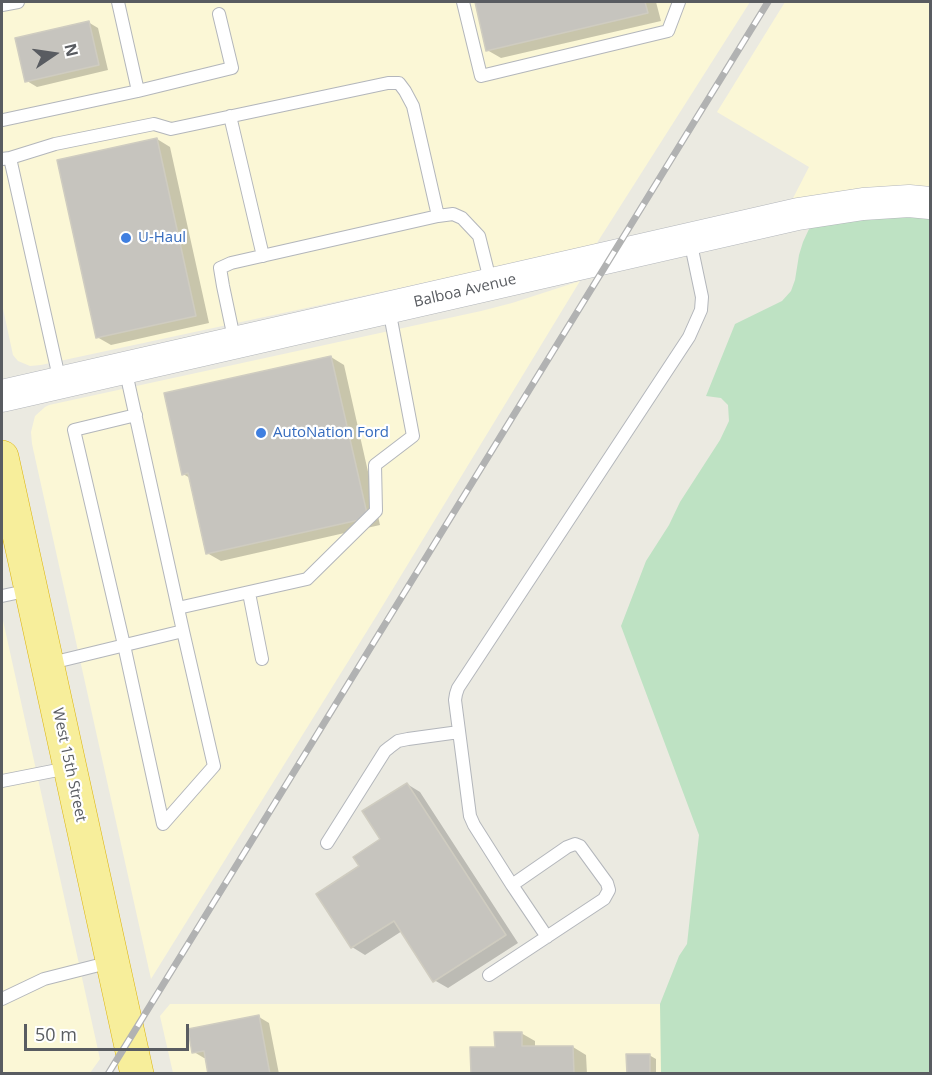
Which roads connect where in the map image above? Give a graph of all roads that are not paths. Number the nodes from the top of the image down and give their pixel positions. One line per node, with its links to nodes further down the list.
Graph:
1 (18, 2): 5 (lane)
2 (118, 2): 7 (lane)
3 (463, 2): 4 (lane)
4 (679, 2)
5 (2, 5)
6 (219, 15): 7 (lane)
7 (138, 91): 9 (lane)
8 (231, 116): 10 (lane); 12 (lane); 14 (lane)
9 (2, 118)
10 (6, 158): 19 (lane)
11 (930, 203): 13 (street, Balboa Avenue)
12 (438, 216): 14 (lane); 15 (lane)
13 (690, 239): 15 (street, Balboa Avenue); 30 (lane)
14 (263, 256): 17 (lane)
15 (491, 285): 16 (street, Balboa Avenue)
16 (388, 308): 17 (street, Balboa Avenue); 24 (lane)
17 (235, 343): 18 (street, Balboa Avenue)
18 (125, 367): 19 (street, Balboa Avenue); 21 (lane)
19 (60, 382): 20 (street, Balboa Avenue)
20 (2, 396)
21 (136, 415): 25 (lane); 27 (lane)
22 (2, 458): 23 (highway, West 15th Street)
23 (16, 593): 29 (highway, West 15th Street)
24 (249, 593): 25 (lane); 28 (lane)
25 (178, 608): 26 (lane)
26 (183, 631): 27 (lane); 27 (lane)
27 (124, 645): 29 (lane)
28 (262, 659)
29 (47, 664): 31 (highway, West 15th Street)
30 (459, 732): 33 (lane); 34 (lane)
31 (70, 768): 32 (lane); 36 (highway, West 15th Street)
32 (2, 781)
33 (327, 843)
34 (512, 885): 35 (lane); 35 (lane)
35 (547, 937): 37 (lane)
36 (113, 962): 38 (lane); 39 (highway, West 15th Street)
37 (489, 975)
38 (2, 999)
39 (137, 1074)

